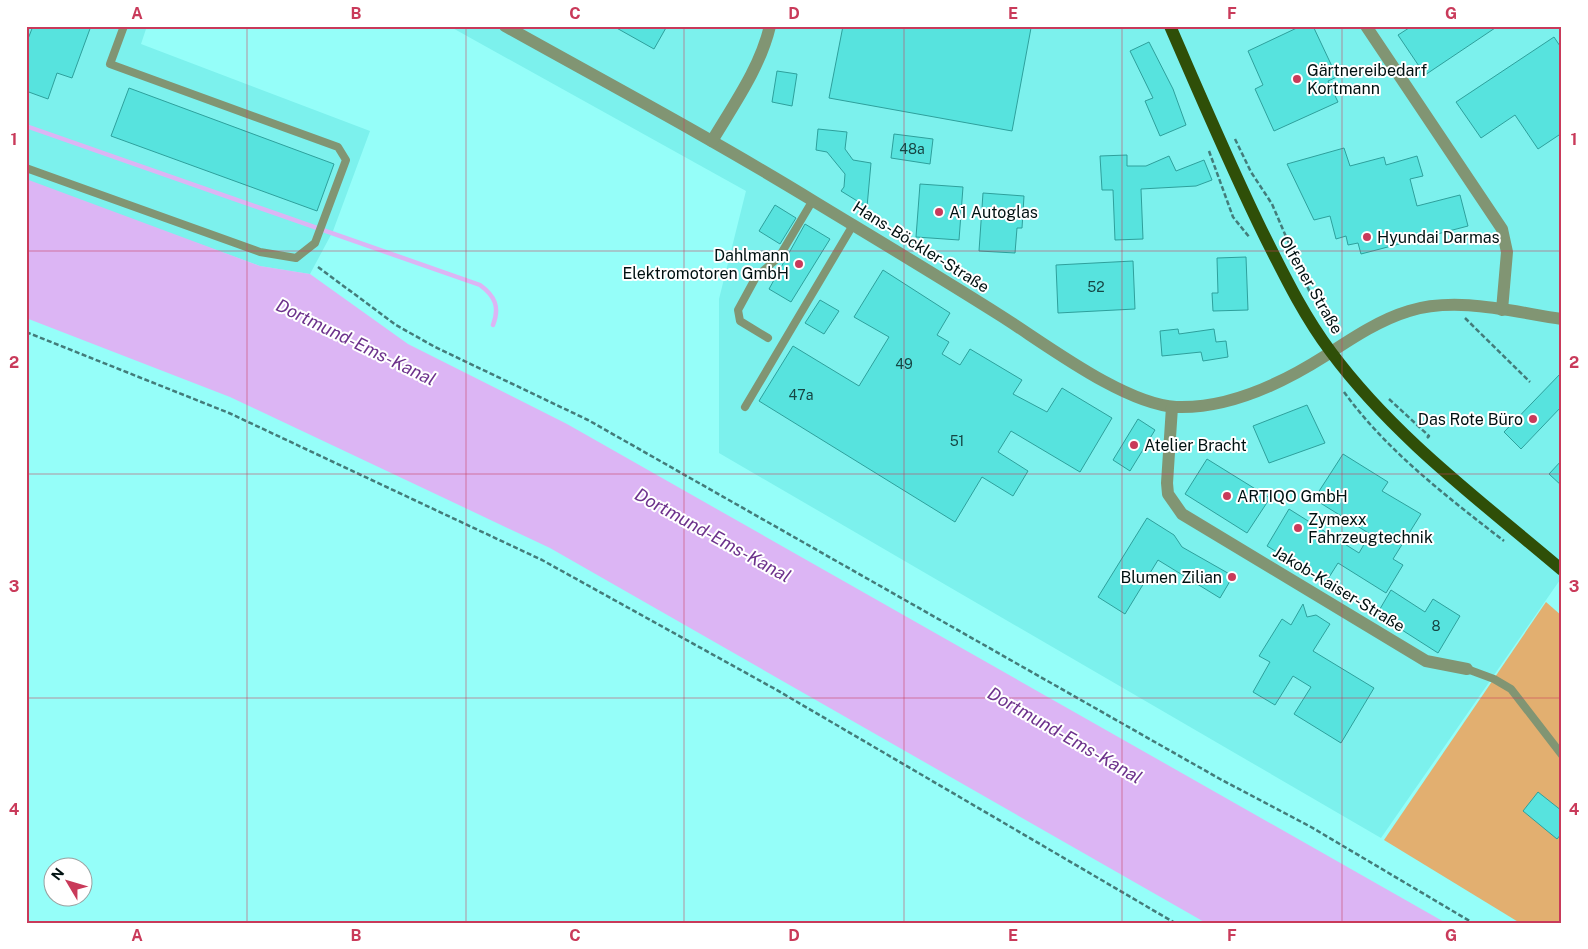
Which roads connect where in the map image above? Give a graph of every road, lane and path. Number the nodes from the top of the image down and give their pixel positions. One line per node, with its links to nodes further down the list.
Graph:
1 (124, 26): 8 (lane)
2 (505, 26): 7 (street, Hans-Böckler-Straße)
3 (770, 26): 7 (street)
4 (1170, 26): 18 (main road, Olfener Straße)
5 (1366, 26): 14 (street)
6 (1232, 132): 12 (path)
7 (712, 141): 9 (street, Hans-Böckler-Straße)
8 (26, 168)
9 (813, 200): 10 (street, Hans-Böckler-Straße); 17 (lane)
10 (854, 225): 21 (lane); 22 (street, Hans-Böckler-Straße)
11 (318, 267): 28 (path)
12 (1311, 295)
13 (1451, 304): 14 (street, Hans-Böckler-Straße); 18 (street, Hans-Böckler-Straße); 19 (path)
14 (1502, 310): 15 (street, Hans-Böckler-Straße)
15 (1562, 319)
16 (26, 332): 27 (path)
17 (768, 338)
18 (1331, 352): 22 (street, Hans-Böckler-Straße); 24 (main road, Olfener Straße)
19 (1530, 382)
20 (1342, 388): 23 (path)
21 (745, 407)
22 (1172, 407): 25 (street, Jakob-Kaiser-Straße)
23 (1507, 543)
24 (1562, 570)
25 (1467, 669): 26 (lane, Jakob-Kaiser-Straße)
26 (1562, 755)
27 (1175, 923)
28 (1473, 923)

